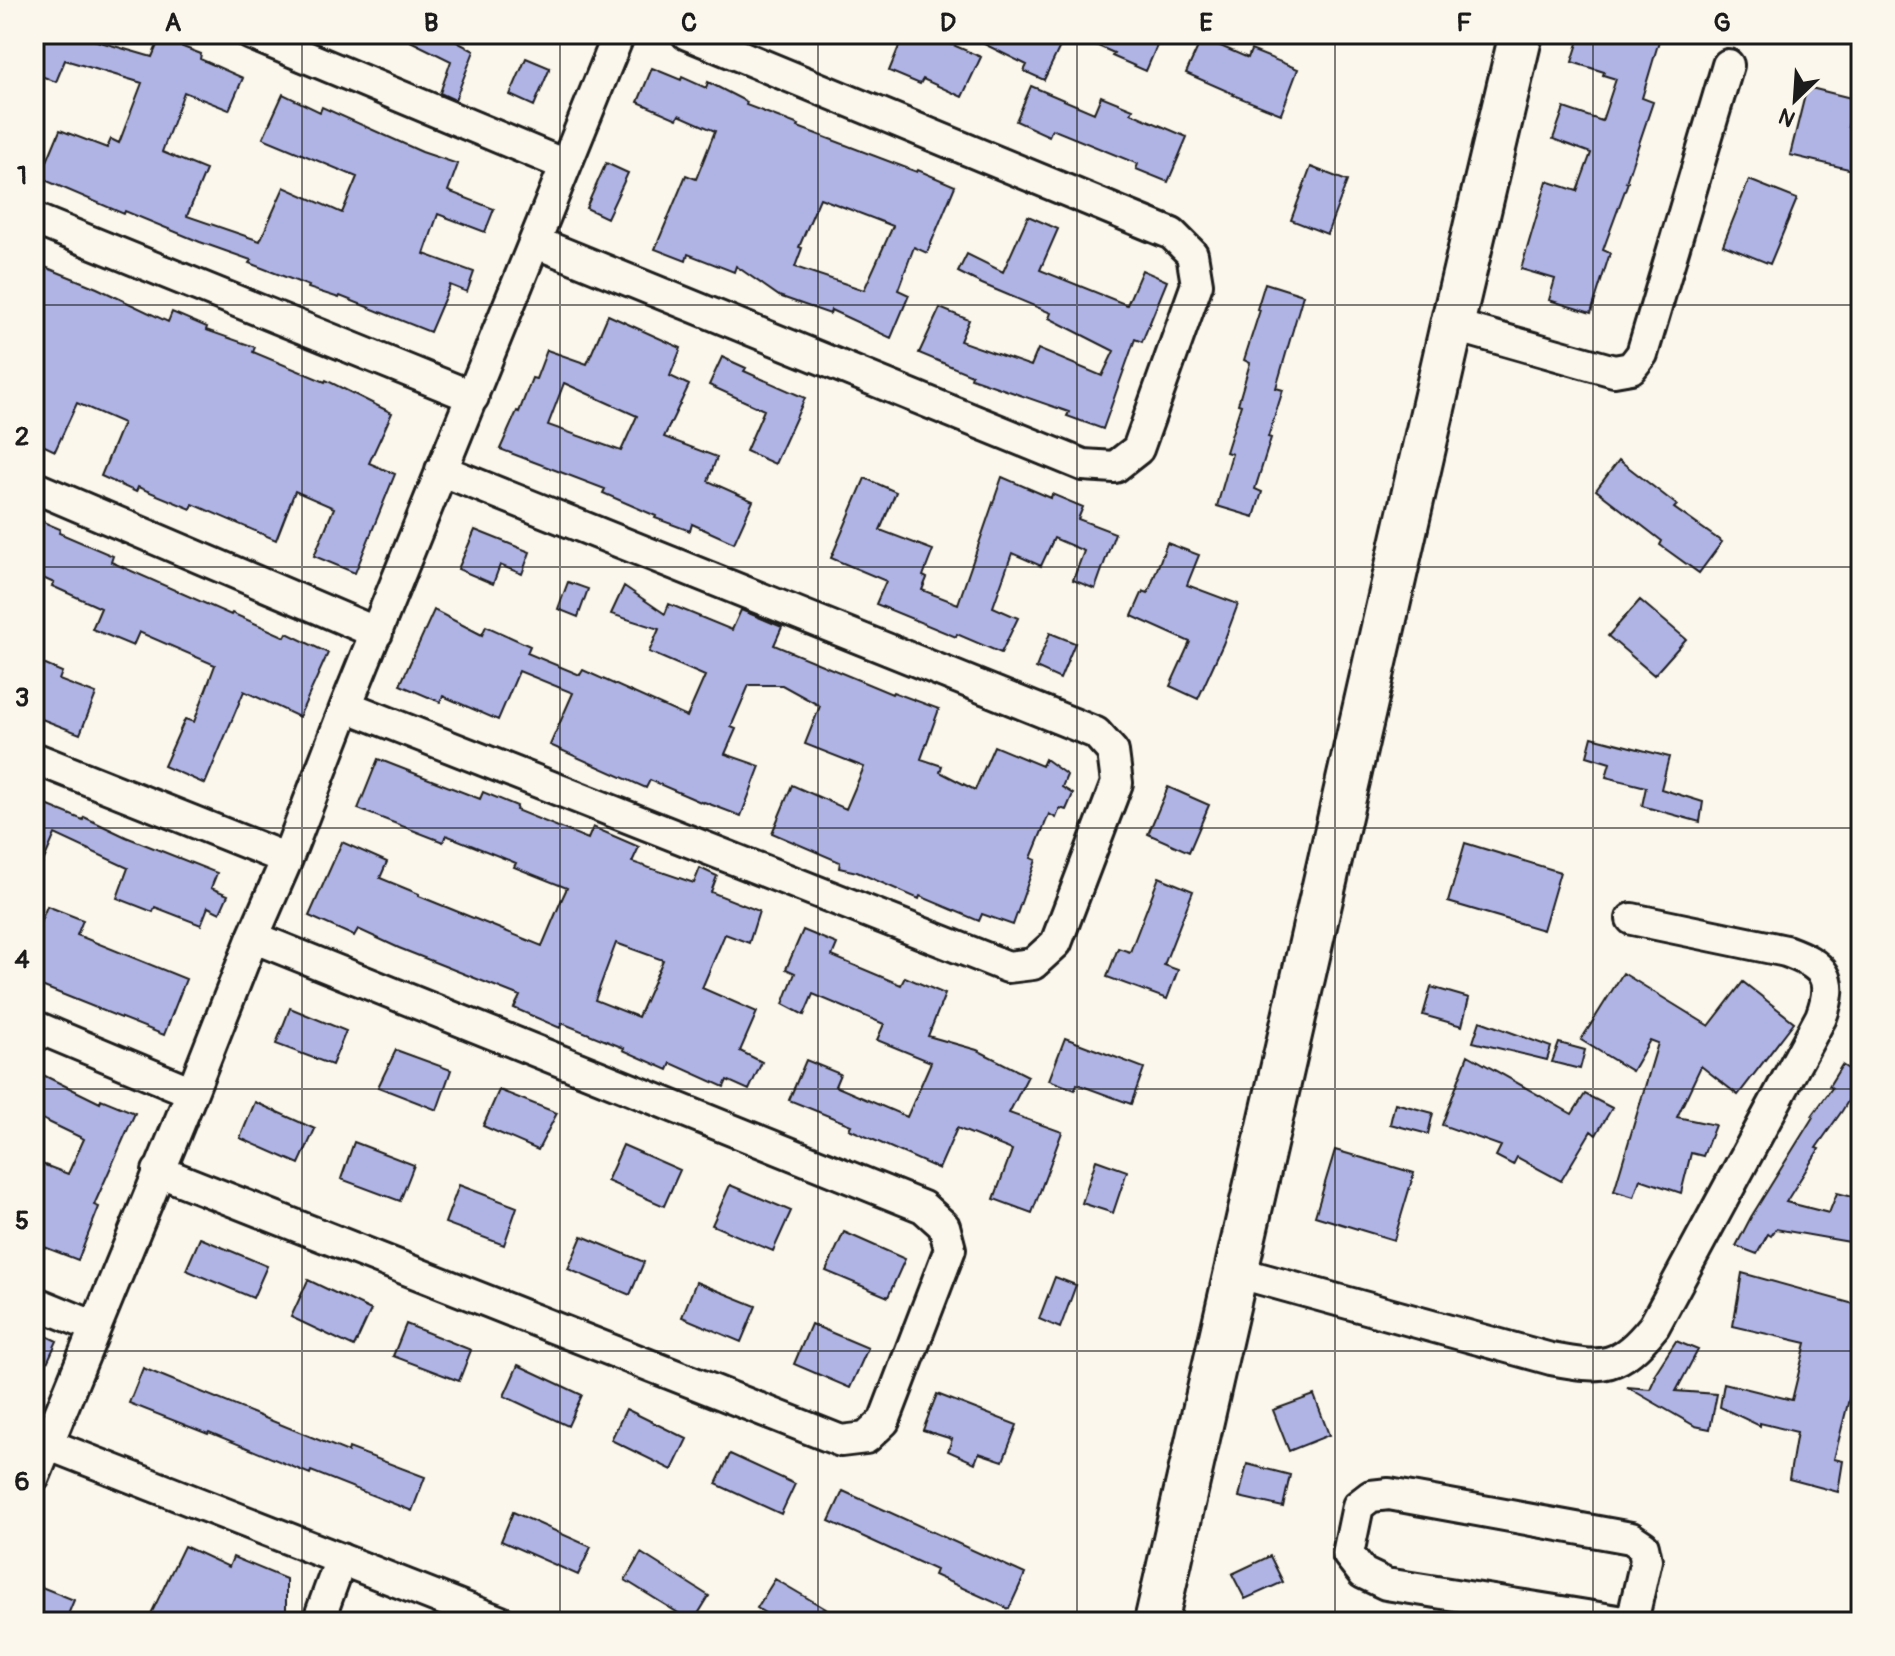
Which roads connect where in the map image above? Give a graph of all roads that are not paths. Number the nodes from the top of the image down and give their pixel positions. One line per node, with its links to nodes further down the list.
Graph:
1 (251, 34): 6 (street)
2 (619, 34): 6 (street)
3 (687, 34): 8 (street)
4 (1521, 34): 9 (street)
5 (1728, 65): 9 (street)
6 (565, 165): 8 (street)
7 (34, 219): 10 (street)
8 (535, 242): 10 (street)
9 (1452, 325): 22 (street)
10 (473, 397): 11 (street)
11 (441, 470): 13 (street); 14 (street)
12 (34, 487): 13 (street)
13 (377, 633): 14 (street)
14 (346, 706): 16 (street)
15 (34, 758): 16 (street)
16 (287, 859): 18 (street)
17 (1632, 919): 22 (street)
18 (253, 937): 20 (street); 21 (street)
19 (34, 1026): 20 (street)
20 (192, 1092): 21 (street)
21 (158, 1171): 24 (street)
22 (1236, 1272): 30 (street)
23 (34, 1302): 24 (street)
24 (95, 1327): 25 (street)
25 (47, 1444): 26 (street); 27 (street)
26 (34, 1477)
27 (341, 1559): 28 (street); 29 (street)
28 (318, 1622)
29 (501, 1622)
30 (1156, 1622)
31 (1624, 1622): 32 (street)
32 (1632, 1622)

